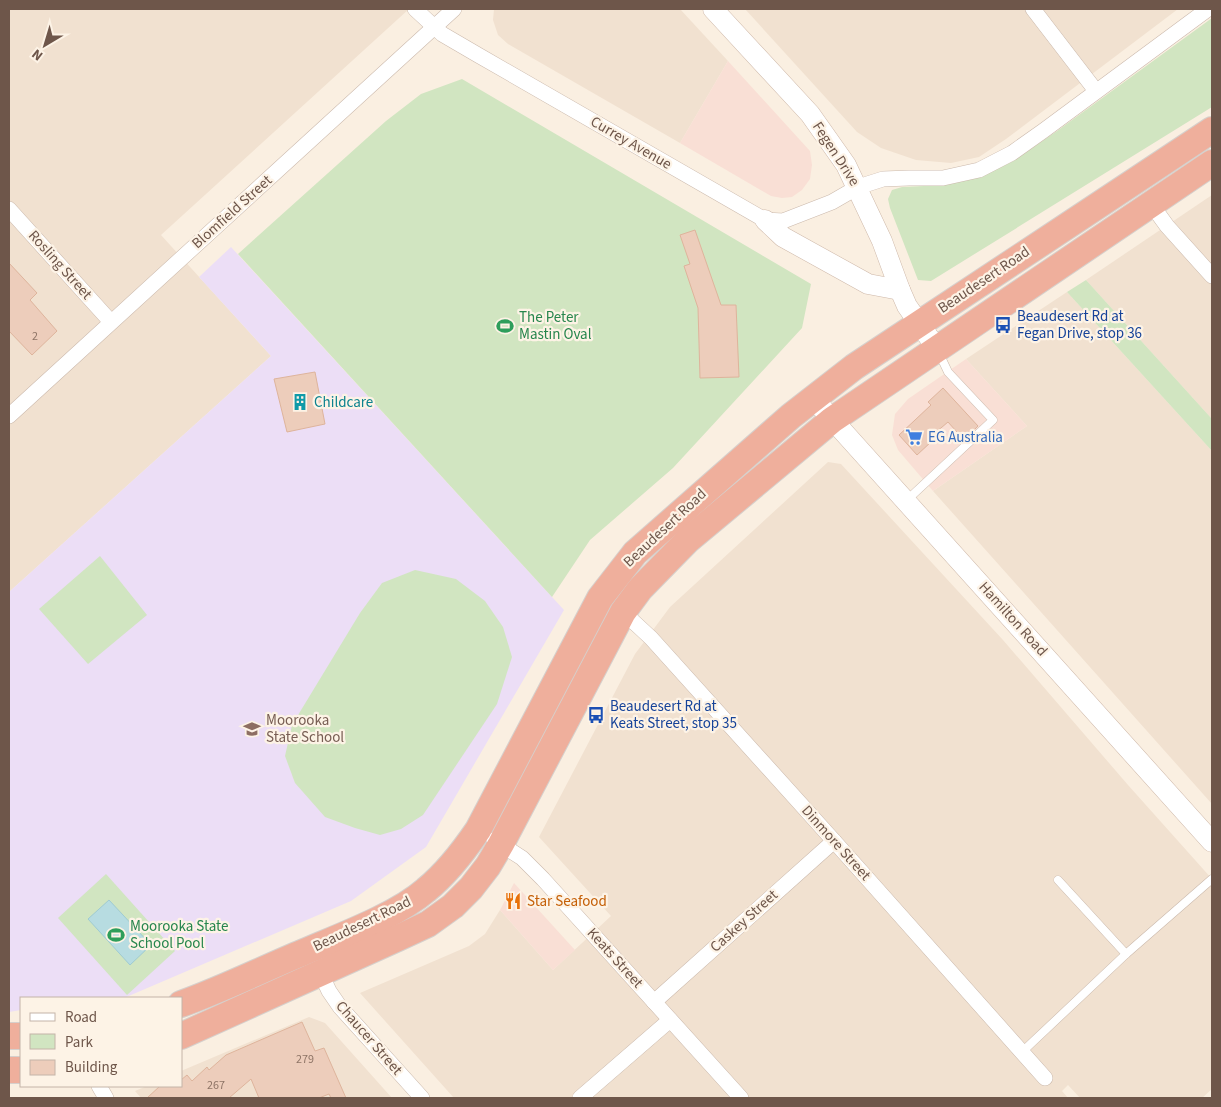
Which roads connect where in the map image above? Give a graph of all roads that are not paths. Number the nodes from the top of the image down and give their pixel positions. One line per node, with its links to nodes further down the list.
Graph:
1 (415, 9): 6 (street, Currey Avenue)
2 (454, 9): 6 (street, Blomfield Street)
3 (713, 9): 10 (street, Fegen Drive)
4 (1033, 9): 7 (street)
5 (1208, 9): 7 (street)
6 (434, 28): 13 (street, Currey Avenue); 16 (street, Blomfield Street)
7 (1096, 92): 10 (street)
8 (1212, 130): 17 (highway, Beaudesert Road)
9 (1212, 163): 11 (highway, Beaudesert Road)
10 (858, 187): 13 (street); 15 (street, Fegen Drive)
11 (1151, 204): 14 (street); 18 (highway, Beaudesert Road)
12 (9, 208): 16 (street, Rosling Street)
13 (764, 220): 15 (street)
14 (1212, 276)
15 (900, 290): 17 (street, Fegen Drive)
16 (111, 322): 20 (street, Blomfield Street)
17 (920, 323): 18 (street, Fegen Drive); 19 (highway, Beaudesert Road)
18 (943, 360): 21 (highway, Beaudesert Road); 22 (lane)
19 (813, 398): 21 (street, Hamilton Road); 24 (highway, Beaudesert Road)
20 (9, 416)
21 (832, 420): 22 (street, Hamilton Road); 23 (highway, Beaudesert Road)
22 (906, 500): 26 (street, Hamilton Road)
23 (623, 612): 25 (street, Dinmore Street); 27 (highway, Beaudesert Road)
24 (478, 830): 27 (street, Keats Street); 33 (highway, Beaudesert Road)
25 (834, 841): 32 (street, Caskey Street); 36 (street, Dinmore Street)
26 (1212, 842)
27 (501, 844): 31 (highway, Beaudesert Road); 32 (street, Keats Street)
28 (1212, 879): 30 (lane)
29 (1058, 880): 30 (lane)
30 (1126, 954): 36 (lane)
31 (321, 974): 35 (highway, Beaudesert Road); 40 (street, Chaucer Street)
32 (654, 1002): 34 (street, Keats Street)
33 (182, 1004)
34 (670, 1020): 41 (street); 42 (street, Keats Street)
35 (182, 1036)
36 (1022, 1052): 37 (street, Dinmore Street)
37 (1046, 1078)
38 (100, 1087): 39 (street)
39 (106, 1098)
40 (422, 1098)
41 (580, 1098)
42 (740, 1098)

